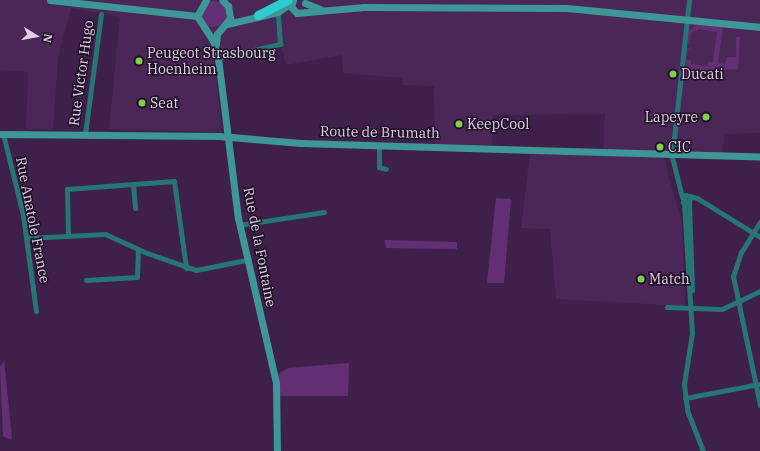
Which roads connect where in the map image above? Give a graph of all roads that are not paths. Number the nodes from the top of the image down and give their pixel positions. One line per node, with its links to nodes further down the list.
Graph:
1 (50, 0): 13 (street)
2 (222, 0): 11 (street)
3 (689, 0): 16 (street)
4 (203, 1): 13 (street)
5 (290, 1): 8 (street); 9 (street); 14 (highway)
6 (304, 1): 7 (street); 10 (street)
7 (322, 9): 10 (street); 16 (street)
8 (280, 11): 9 (street); 14 (street); 22 (street)
9 (294, 11): 10 (street)
10 (303, 11)
11 (230, 12): 15 (street); 17 (street)
12 (101, 14): 24 (street, Rue Victor Hugo)
13 (197, 16): 20 (street, Rue de la Fontaine)
14 (258, 16): 15 (street)
15 (242, 19): 17 (street)
16 (687, 19): 18 (street); 27 (street)
17 (227, 24): 19 (street)
18 (760, 27)
19 (221, 29): 20 (street); 21 (street, Rue de la Fontaine)
20 (206, 30): 21 (street, Rue de la Fontaine)
21 (216, 46): 22 (street, Rue de la Fontaine)
22 (218, 58): 25 (street, Rue de la Fontaine)
23 (2, 134): 24 (street, Route de Brumath); 40 (street, Rue Anatole France)
24 (85, 134): 25 (street, Route de Brumath)
25 (228, 137): 26 (street, Route de Brumath); 36 (street, Rue de la Fontaine)
26 (379, 146): 27 (street, Route de Brumath); 29 (street)
27 (674, 154): 28 (street, Route de Brumath); 30 (street)
28 (760, 157)
29 (386, 169)
30 (679, 182): 32 (street); 32 (street)
31 (133, 184): 33 (street); 38 (street); 43 (street)
32 (688, 200): 37 (street); 48 (street)
33 (135, 208)
34 (324, 212): 36 (street)
35 (760, 222): 37 (street)
36 (239, 225): 42 (street, Rue de la Fontaine)
37 (752, 232): 39 (street); 46 (street)
38 (68, 236): 40 (street); 41 (street)
39 (760, 237)
40 (27, 238): 49 (street, Rue Anatole France)
41 (138, 250): 43 (street); 44 (street)
42 (246, 260): 43 (street); 53 (street, Rue de la Fontaine)
43 (186, 268)
44 (86, 280)
45 (760, 291): 46 (street)
46 (737, 301): 48 (street); 50 (street)
47 (667, 307): 48 (street)
48 (692, 308): 51 (street)
49 (36, 310)
50 (757, 384): 51 (street); 52 (street)
51 (685, 398): 54 (street)
52 (760, 405)
53 (277, 451)
54 (703, 451)

